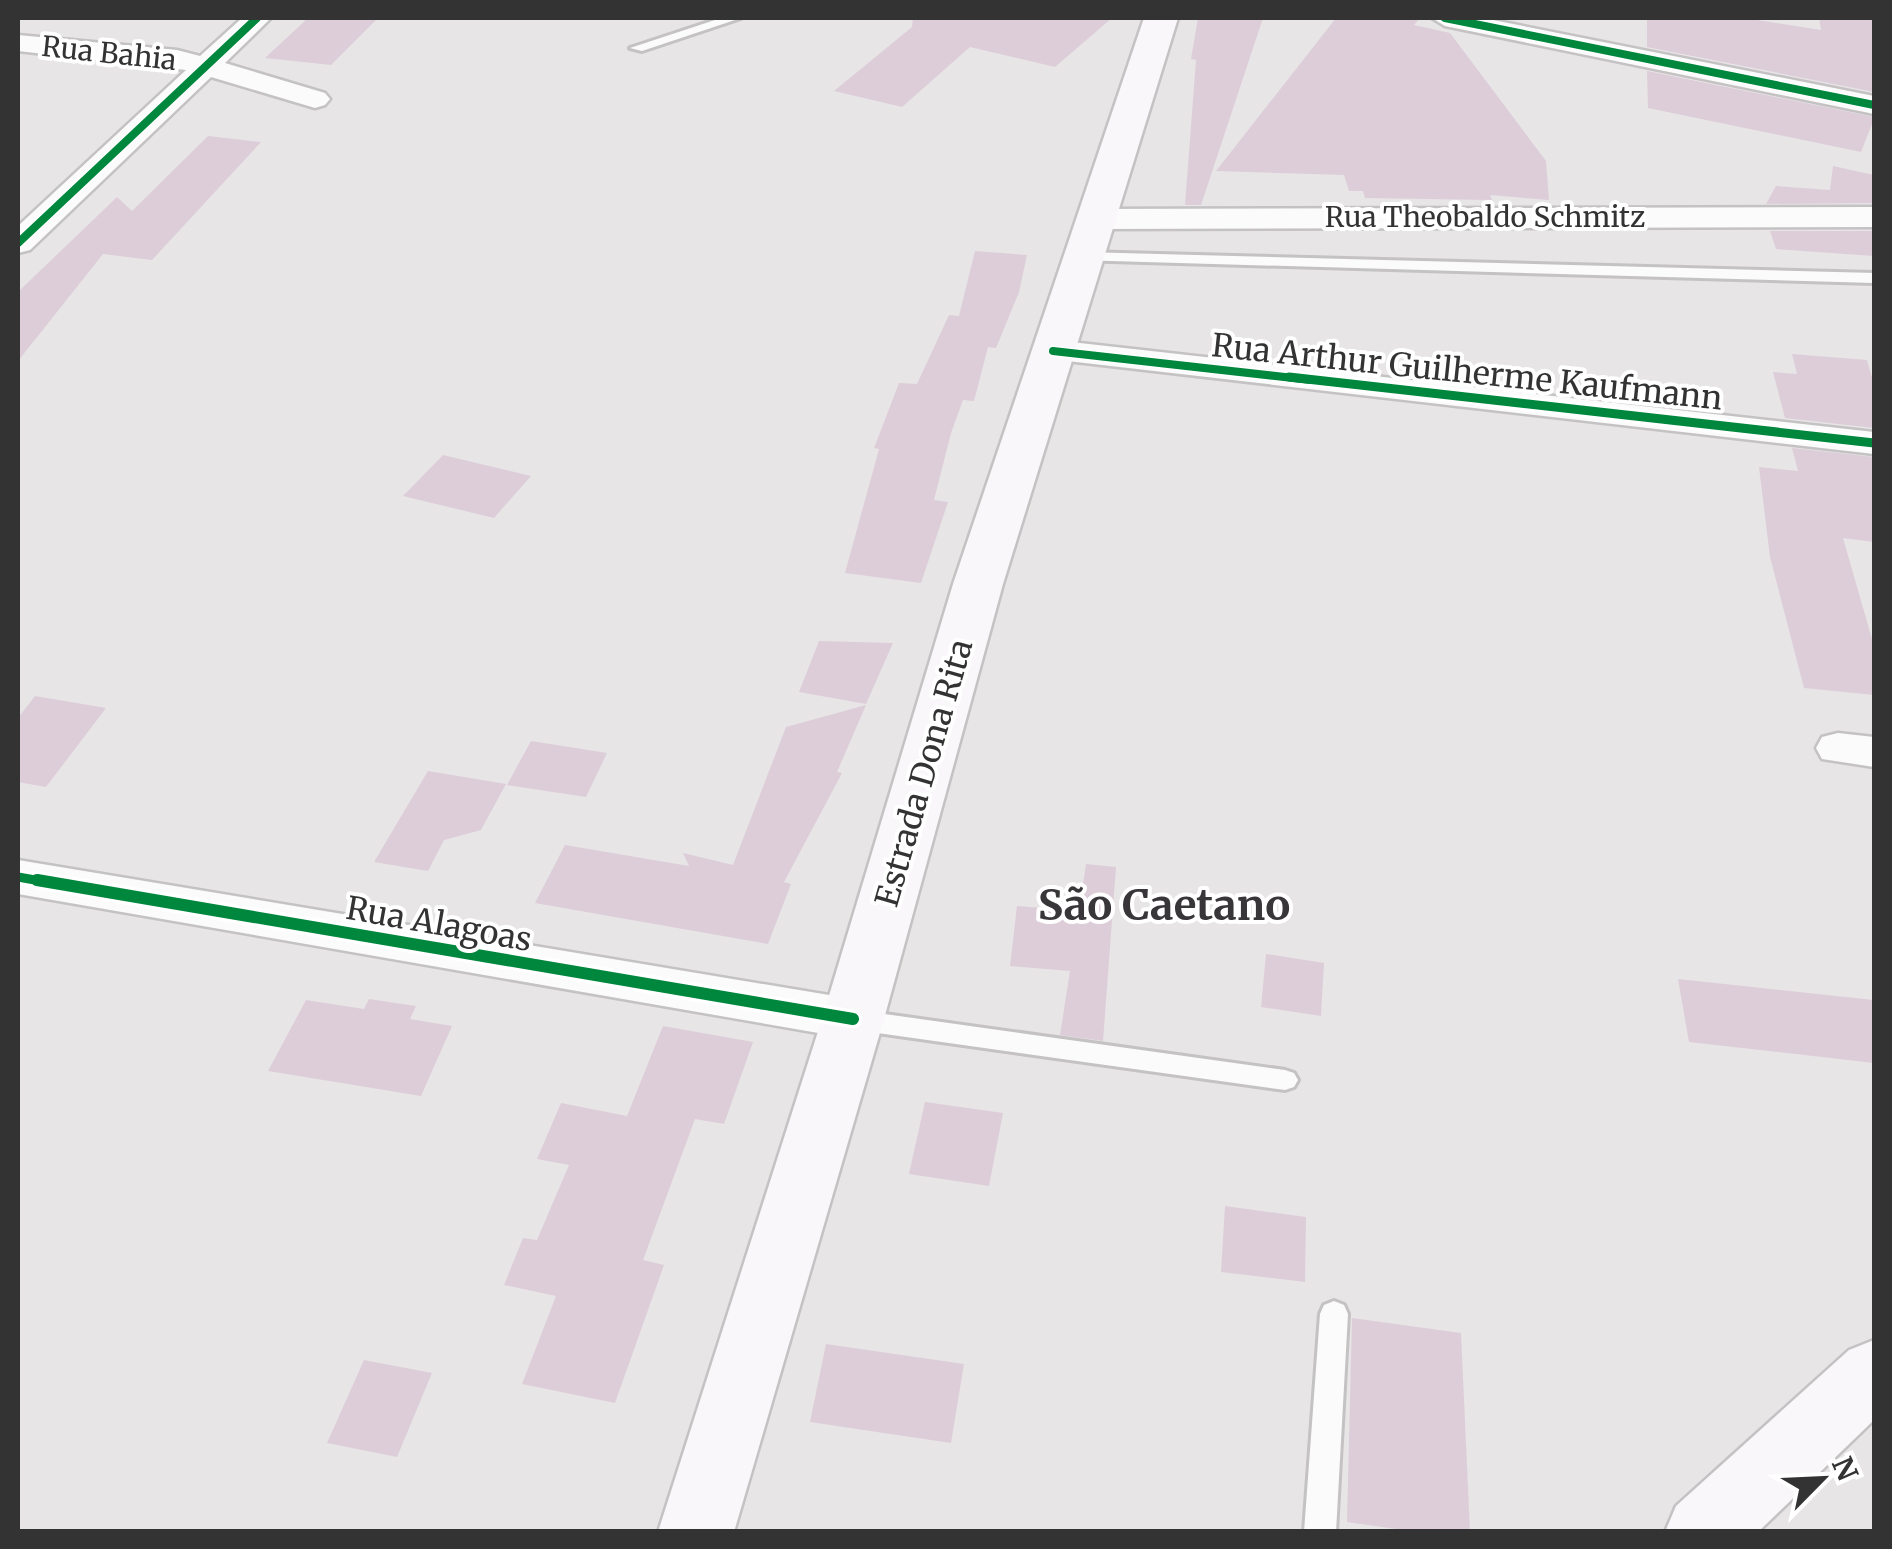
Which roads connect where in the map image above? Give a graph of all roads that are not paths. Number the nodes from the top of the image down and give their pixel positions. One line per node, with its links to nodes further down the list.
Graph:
1 (257, 18): 7 (street)
2 (734, 18): 6 (lane)
3 (1161, 18): 11 (main road, Estrada Dona Rita)
4 (1445, 18): 9 (street)
5 (18, 44): 7 (street, Rua Bahia)
6 (637, 48)
7 (205, 66): 8 (street, Rua Bahia); 12 (street)
8 (316, 99)
9 (1874, 105)
10 (1874, 217): 11 (street, Rua Theobaldo Schmitz)
11 (1089, 238): 13 (lane); 14 (main road, Estrada Dona Rita)
12 (18, 243)
13 (1874, 278)
14 (1053, 350): 15 (street, Rua Arthur Guilherme Kaufmann); 17 (main road, Estrada Dona Rita)
15 (1874, 444)
16 (18, 878): 17 (street, Rua Alagoas)
17 (853, 1019): 18 (lane); 21 (main road, Estrada Dona Rita)
18 (1285, 1080)
19 (1334, 1314): 22 (lane)
20 (1874, 1373): 23 (main road)
21 (696, 1532)
22 (1320, 1532)
23 (1703, 1532)

